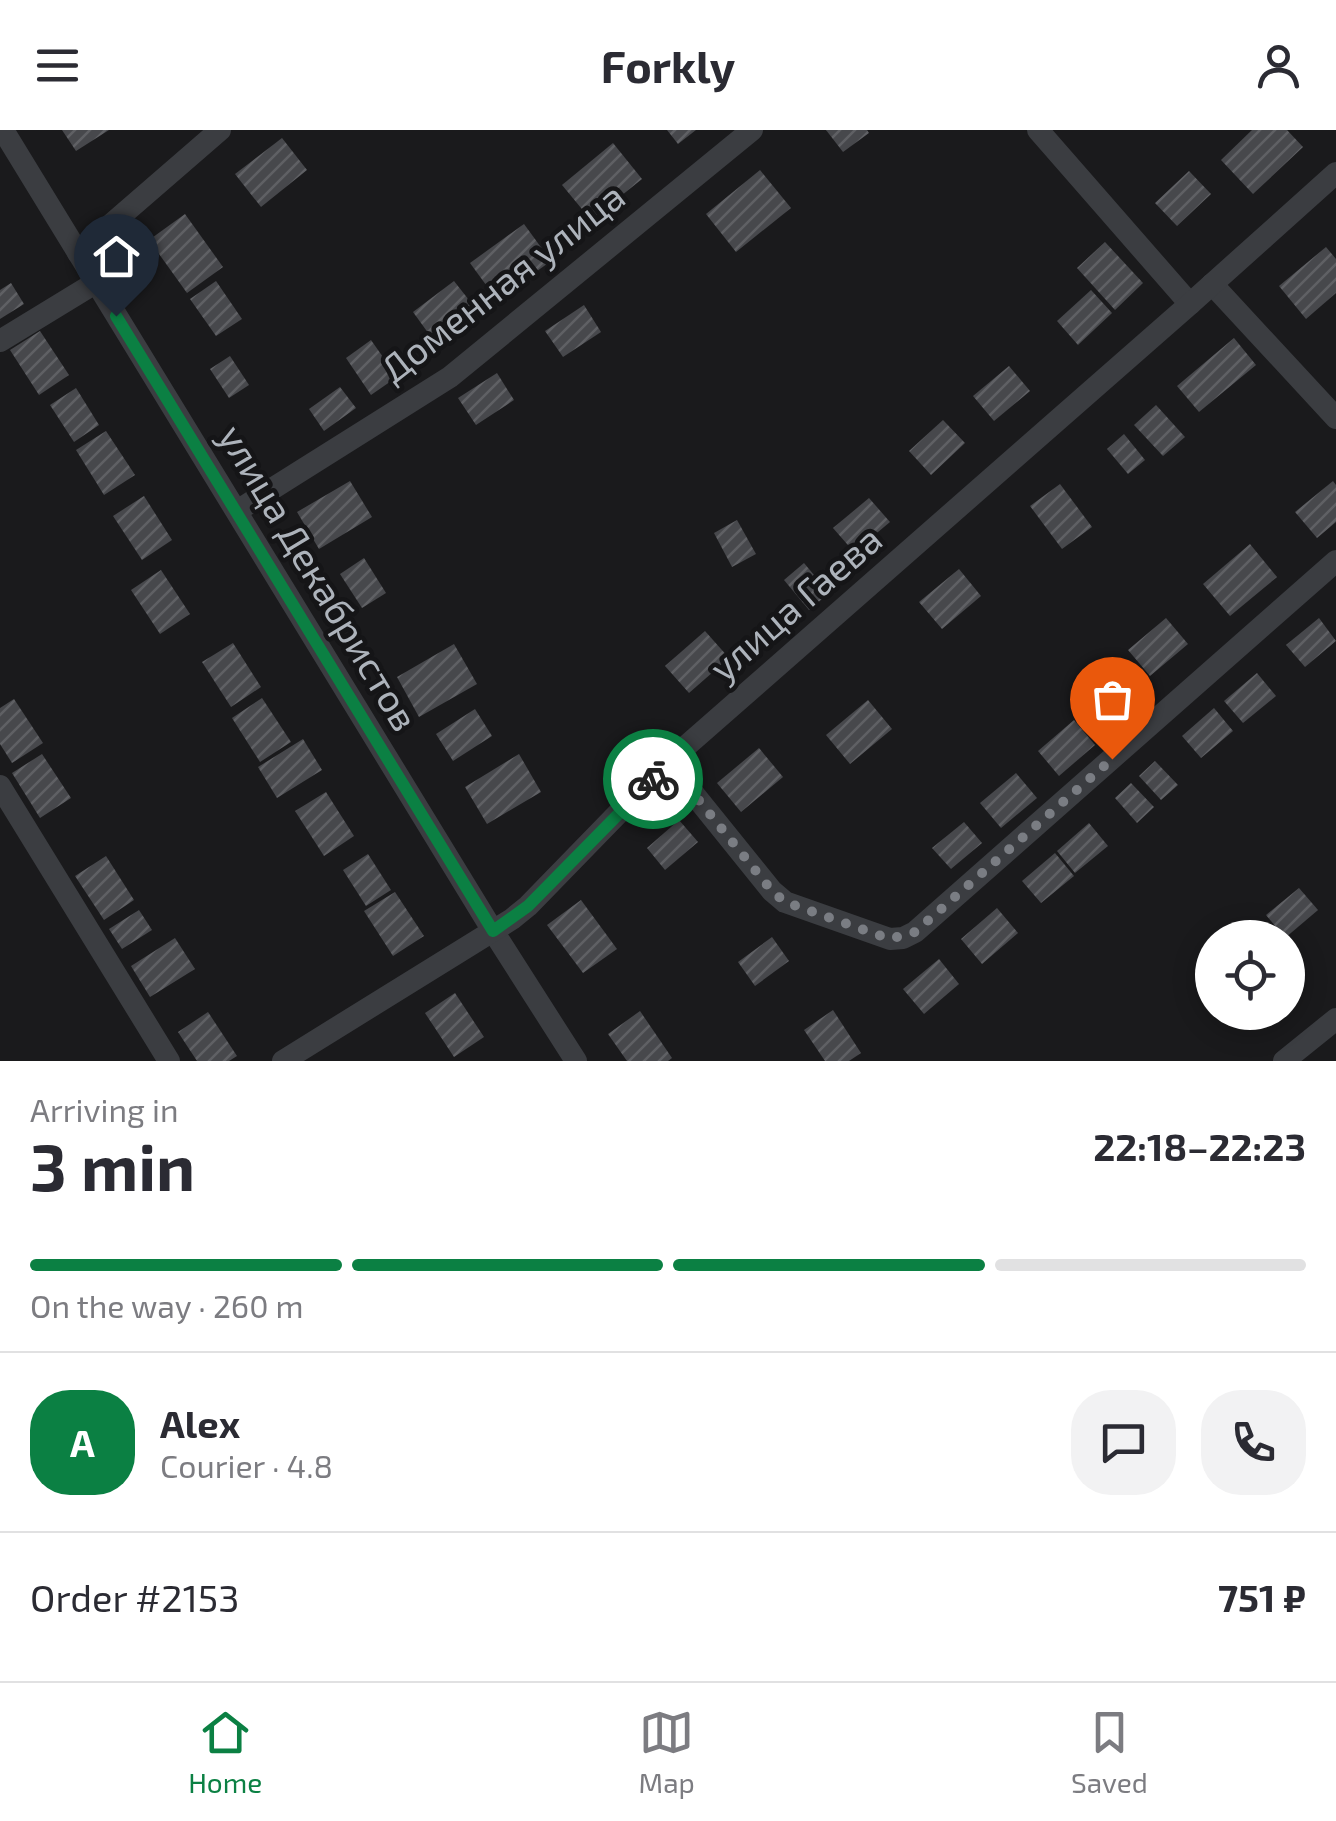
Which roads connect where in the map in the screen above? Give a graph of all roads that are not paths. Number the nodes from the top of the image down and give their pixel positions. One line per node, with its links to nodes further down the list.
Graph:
1 (2, 130): 6 (street, улица Декабристов)
2 (220, 130): 6 (street)
3 (752, 130): 12 (street, Доменная улица)
4 (1038, 130): 9 (street)
5 (1336, 172): 8 (street, улица Гаева)
6 (78, 253): 7 (street, улица Декабристов)
7 (96, 284): 10 (street); 12 (street, улица Декабристов)
8 (1212, 284): 9 (street, улица Гаева); 11 (street)
9 (1190, 304): 14 (street, улица Гаева)
10 (0, 341)
11 (1336, 418)
12 (237, 512): 16 (street, улица Декабристов)
13 (1336, 560): 14 (street)
14 (668, 762): 16 (street, улица Гаева)
15 (0, 786): 18 (street)
16 (493, 931): 19 (street, улица Гаева); 20 (street, улица Декабристов)
17 (1336, 1020): 21 (street)
18 (169, 1061)
19 (283, 1061)
20 (576, 1061)
21 (1284, 1061)

